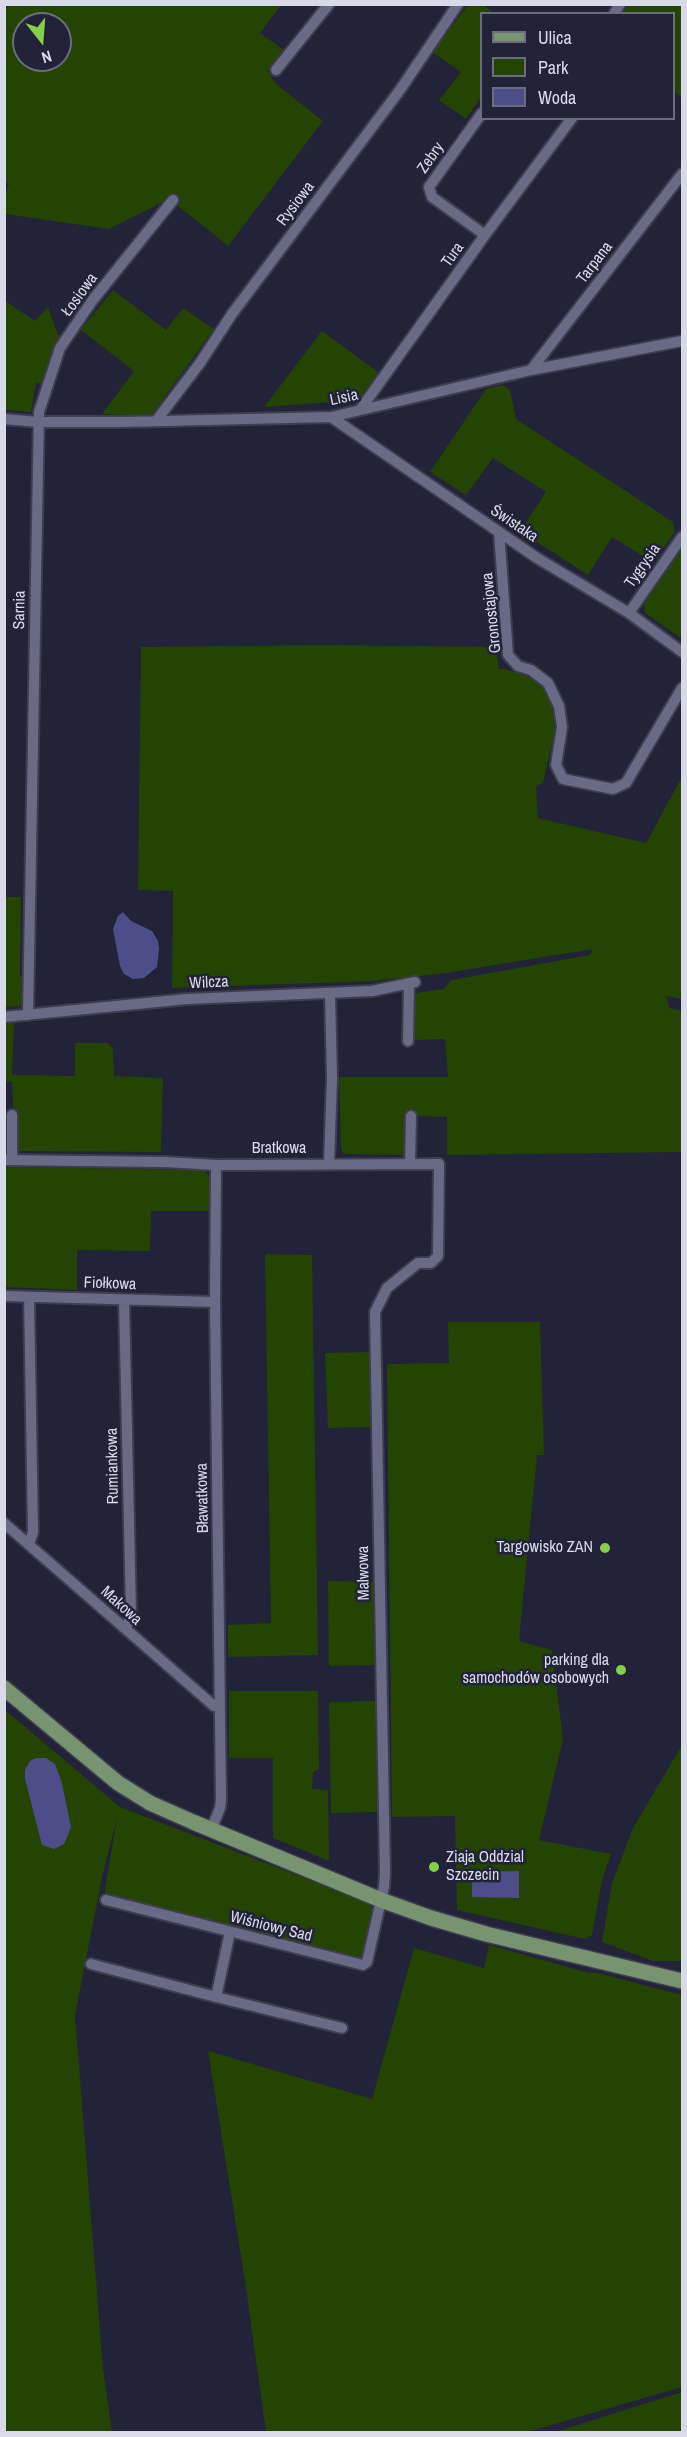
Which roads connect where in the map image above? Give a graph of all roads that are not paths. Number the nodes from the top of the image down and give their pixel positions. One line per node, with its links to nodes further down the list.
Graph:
1 (329, 4): 3 (street)
2 (458, 4): 14 (street, Rysiowa)
3 (276, 70)
4 (480, 116): 8 (street, Zebry)
5 (571, 120): 8 (street, Tura)
6 (682, 174): 10 (street, Tarpana)
7 (173, 200): 15 (street, Łosiowa)
8 (485, 235): 11 (street, Tura)
9 (682, 341): 10 (street, Lisia)
10 (531, 370): 11 (street, Lisia)
11 (360, 410): 12 (street, Lisia)
12 (331, 417): 14 (street, Lisia); 16 (street, Świstaka)
13 (4, 419): 15 (street, Lisia)
14 (156, 421): 15 (street, Lisia)
15 (38, 422): 22 (street, Sarnia)
16 (499, 532): 18 (street, Świstaka); 20 (street, Gronostajowa)
17 (682, 537): 18 (street, Tygrysia)
18 (629, 613): 19 (street, Świstaka)
19 (682, 652)
20 (682, 688)
21 (330, 994): 22 (street, Wilcza); 24 (street, Wilcza); 28 (street)
22 (28, 1015): 23 (street, Wilcza)
23 (4, 1017)
24 (408, 1041)
25 (12, 1115): 27 (street)
26 (411, 1116): 29 (street)
27 (8, 1160): 30 (street, Bratkowa)
28 (329, 1164): 29 (street, Bratkowa); 30 (street, Bratkowa)
29 (410, 1164): 31 (street, Bratkowa)
30 (216, 1165): 35 (street, Bławatkowa)
31 (418, 1263): 43 (street, Malwowa)
32 (4, 1296): 33 (street, Fiołkowa)
33 (29, 1297): 34 (street, Fiołkowa); 37 (street)
34 (123, 1300): 35 (street, Fiołkowa); 38 (street, Rumiankowa)
35 (215, 1302): 40 (street, Bławatkowa)
36 (4, 1523): 37 (street, Makowa)
37 (29, 1544): 38 (street, Makowa)
38 (124, 1628): 40 (street, Makowa)
39 (4, 1688): 41 (main road)
40 (220, 1707): 41 (street, Bławatkowa)
41 (212, 1830): 43 (main road)
42 (106, 1900): 44 (street, Wiśniowy Sad)
43 (381, 1900): 44 (street, Wiśniowy Sad); 46 (main road)
44 (230, 1932): 47 (street)
45 (91, 1964): 47 (street)
46 (682, 1981)
47 (216, 1997): 48 (street)
48 (342, 2028)

